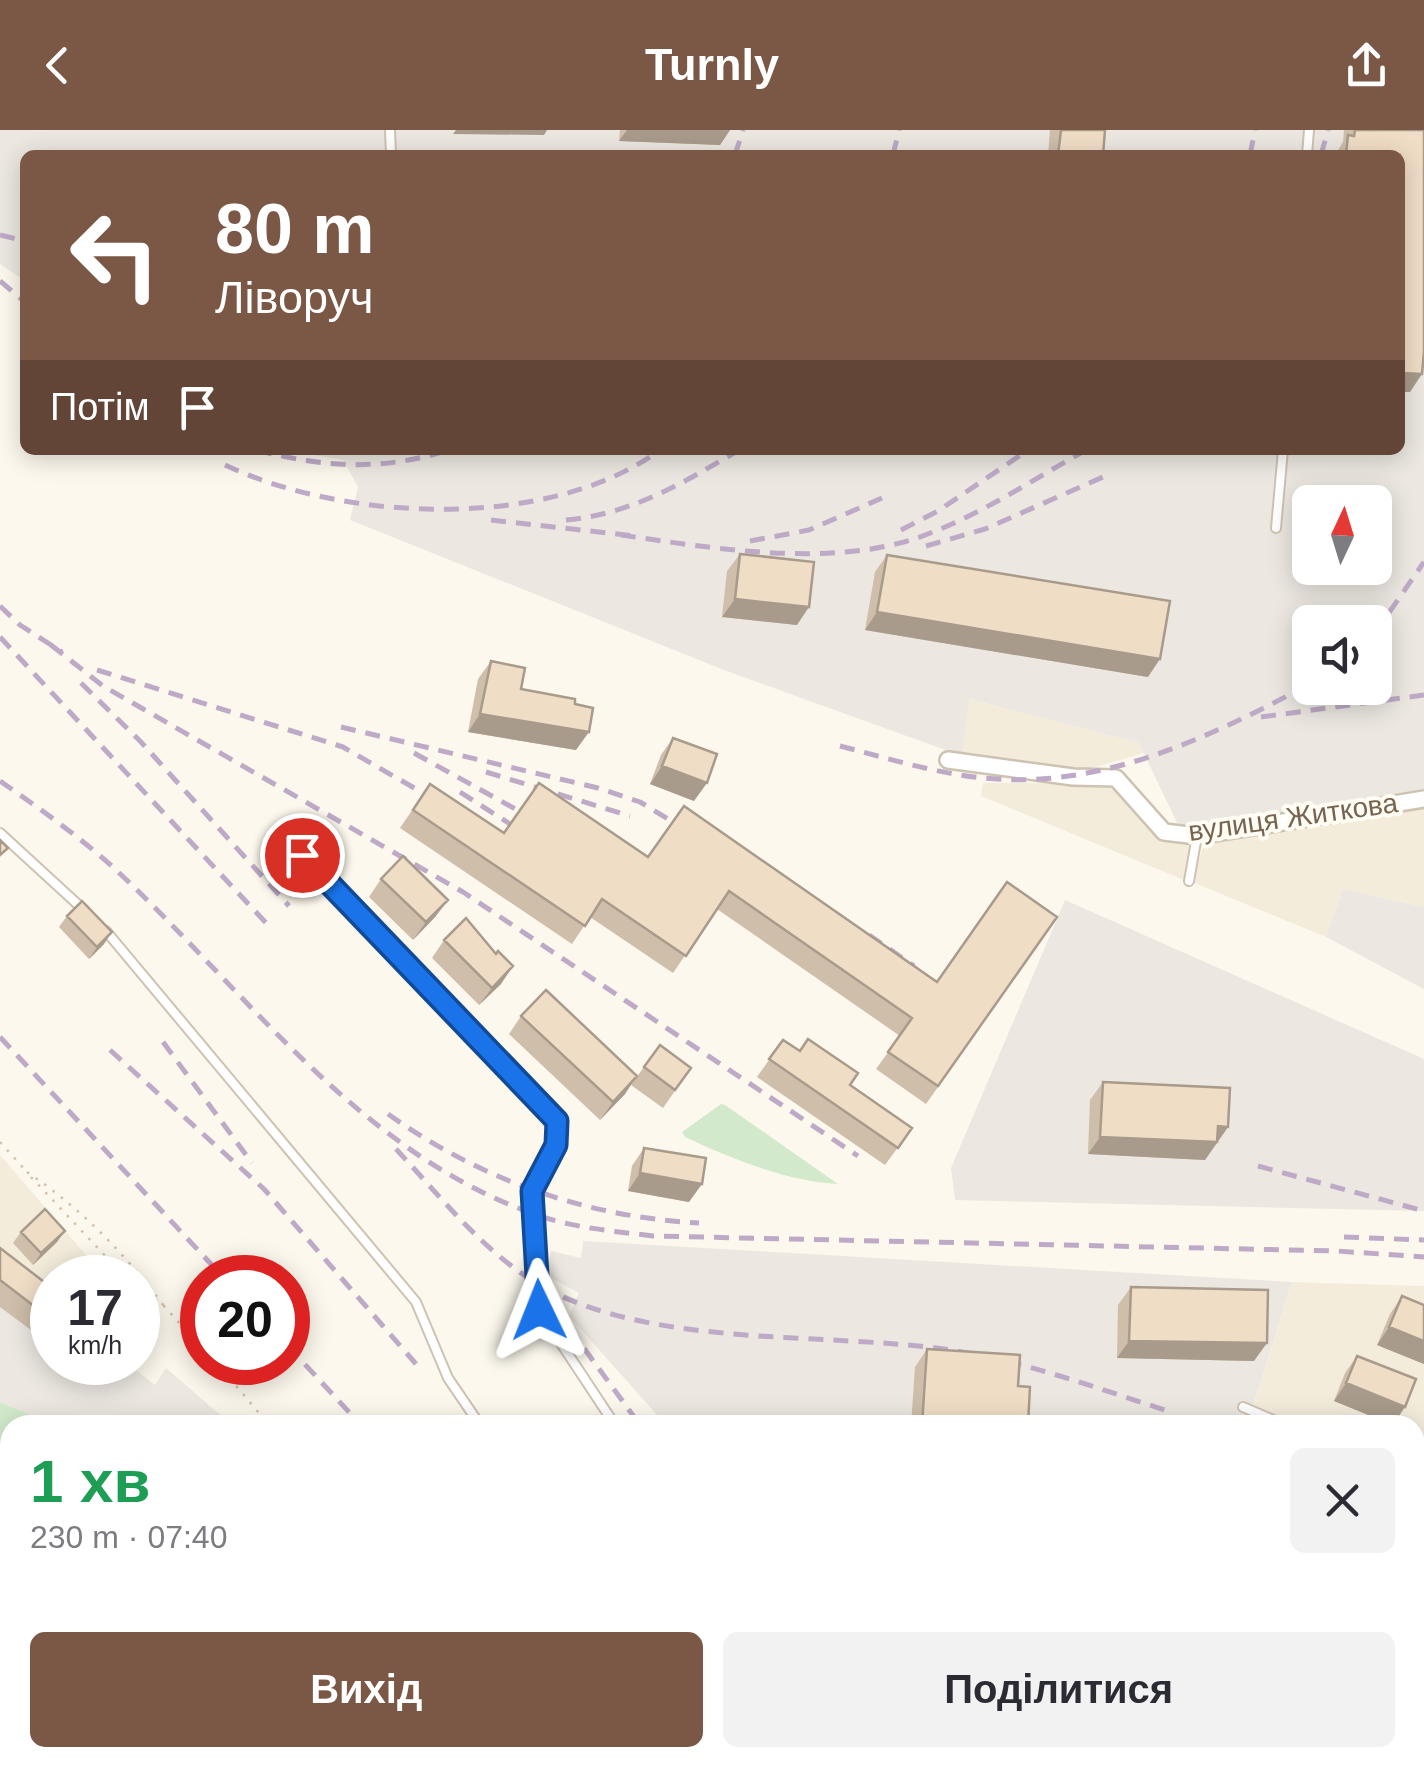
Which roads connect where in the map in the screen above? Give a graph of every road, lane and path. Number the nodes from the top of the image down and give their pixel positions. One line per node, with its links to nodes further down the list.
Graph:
1 (1283, 455): 2 (lane)
2 (1276, 528)
3 (948, 760): 6 (street, вулиця Житкова)
4 (1424, 798): 6 (street, вулиця Житкова)
5 (0, 833): 9 (lane)
6 (1197, 836): 8 (lane)
7 (302, 855): 21 (lane)
8 (1189, 880)
9 (87, 913)
10 (101, 926): 20 (lane)
11 (0, 1142): 12 (path)
12 (27, 1172): 13 (path); 15 (path)
13 (105, 1255)
14 (160, 1303): 15 (path)
15 (164, 1306): 16 (path)
16 (180, 1324)
17 (235, 1385): 19 (path)
18 (1243, 1407): 22 (lane)
19 (261, 1415)
20 (473, 1415)
21 (609, 1415)
22 (1262, 1415)

